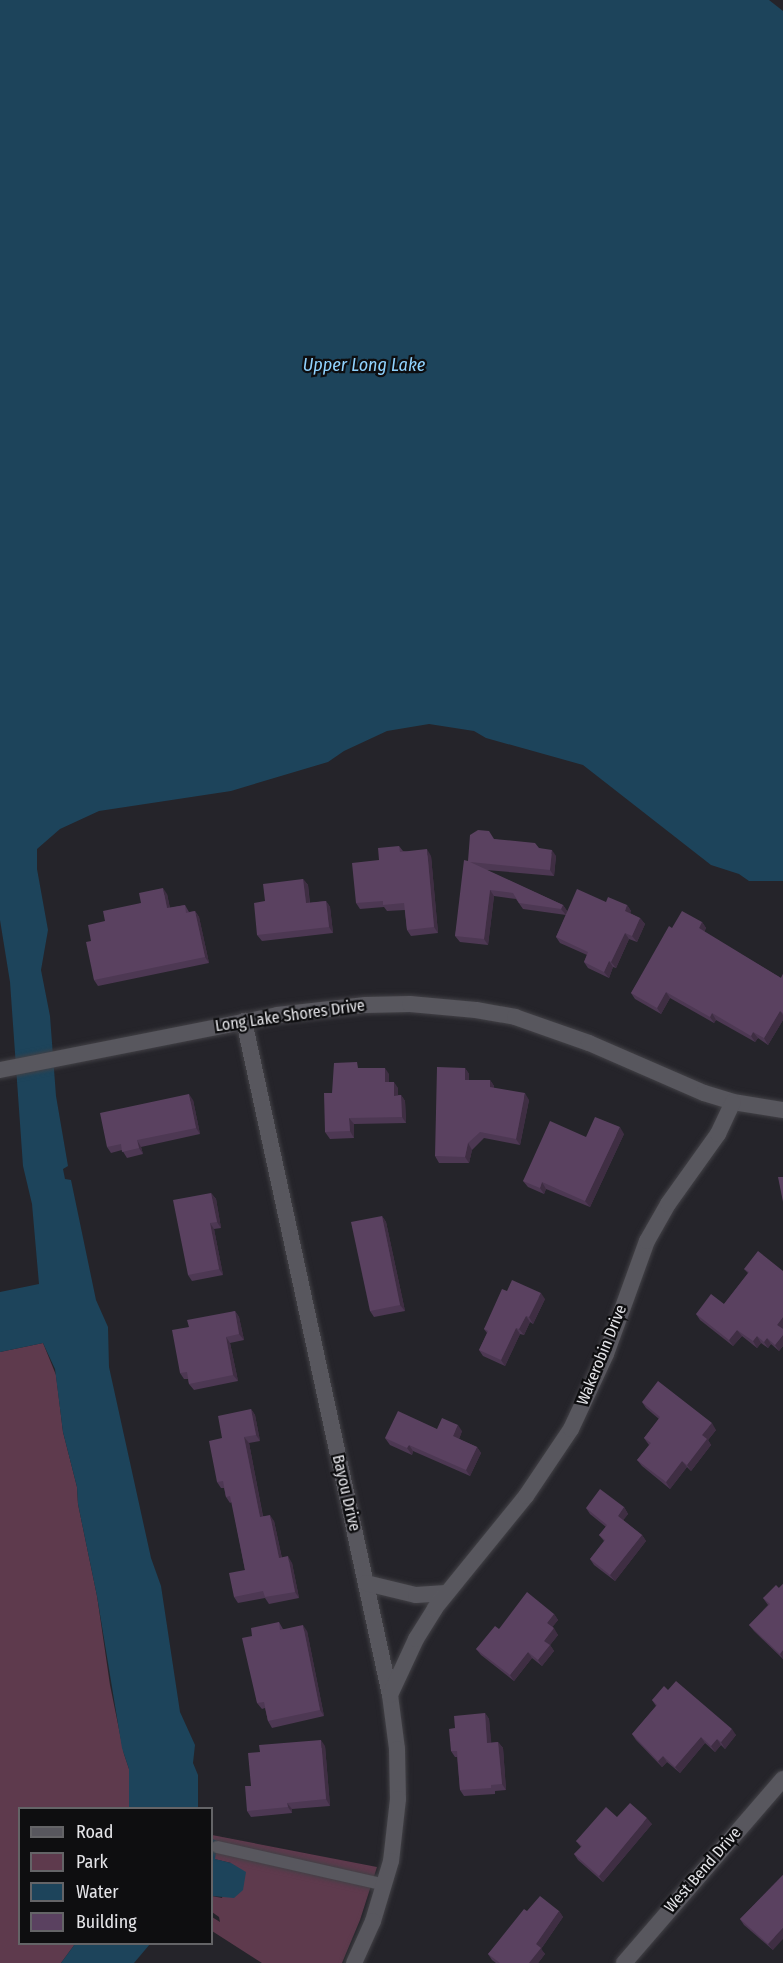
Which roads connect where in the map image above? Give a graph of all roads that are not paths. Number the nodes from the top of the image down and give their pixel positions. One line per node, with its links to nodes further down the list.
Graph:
1 (244, 1022): 2 (street, Long Lake Shores Drive); 3 (street, Long Lake Shores Drive); 5 (street, Bayou Drive)
2 (6, 1069)
3 (733, 1102): 4 (street, Long Lake Shores Drive); 6 (street, Wakerobin Drive)
4 (783, 1110)
5 (366, 1583): 6 (street); 7 (street, Bayou Drive)
6 (446, 1593): 7 (street, Wakerobin Drive)
7 (390, 1695): 10 (street, Bayou Drive)
8 (783, 1779): 12 (street, West Bend Drive)
9 (217, 1847): 10 (lane)
10 (385, 1885): 11 (street, Bayou Drive)
11 (354, 1963)
12 (624, 1963)

